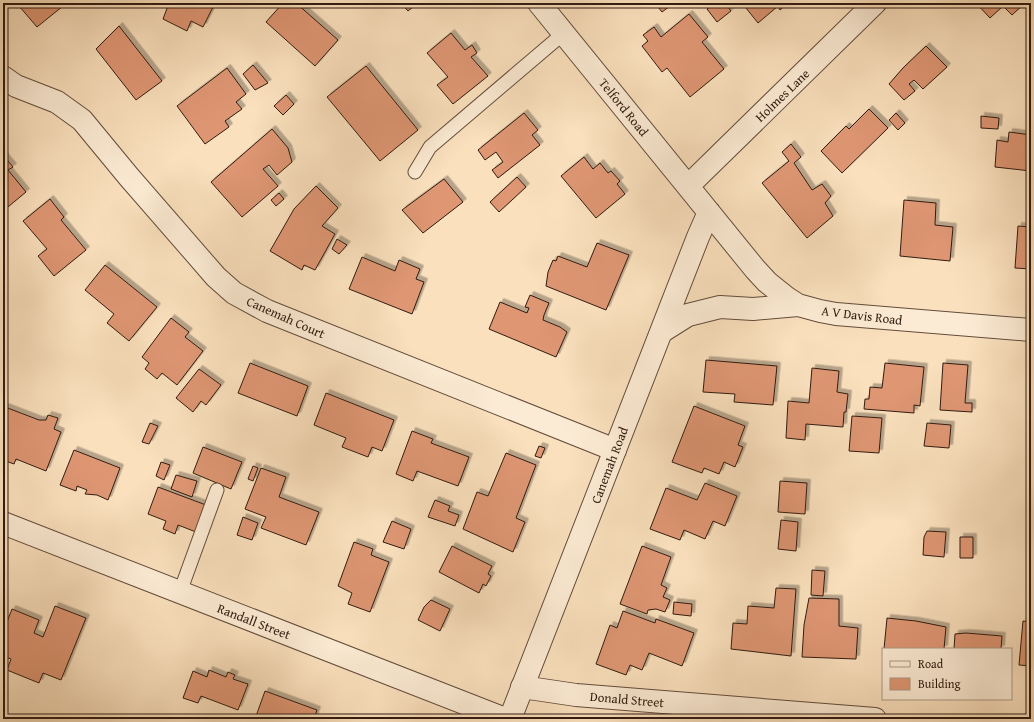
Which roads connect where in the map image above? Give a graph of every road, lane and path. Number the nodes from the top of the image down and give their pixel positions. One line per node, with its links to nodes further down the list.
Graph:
1 (539, 3): 3 (street, Telford Road)
2 (875, 3): 6 (street, Holmes Lane)
3 (564, 33): 5 (lane); 6 (street, Telford Road)
4 (3, 77): 11 (street, Canemah Court)
5 (416, 172)
6 (688, 186): 7 (street, Telford Road)
7 (709, 212): 8 (street, A V Davis Road); 10 (street, Canemah Road)
8 (798, 305): 9 (street, A V Davis Road); 10 (street)
9 (1031, 330)
10 (661, 332): 11 (street, Canemah Road)
11 (615, 450): 15 (street, Canemah Road)
12 (217, 490): 14 (lane)
13 (3, 524): 14 (street, Randall Street)
14 (180, 592): 16 (street, Randall Street)
15 (522, 687): 17 (street, Canemah Road); 18 (street, Donald Street)
16 (504, 719)
17 (510, 719)
18 (875, 719)

